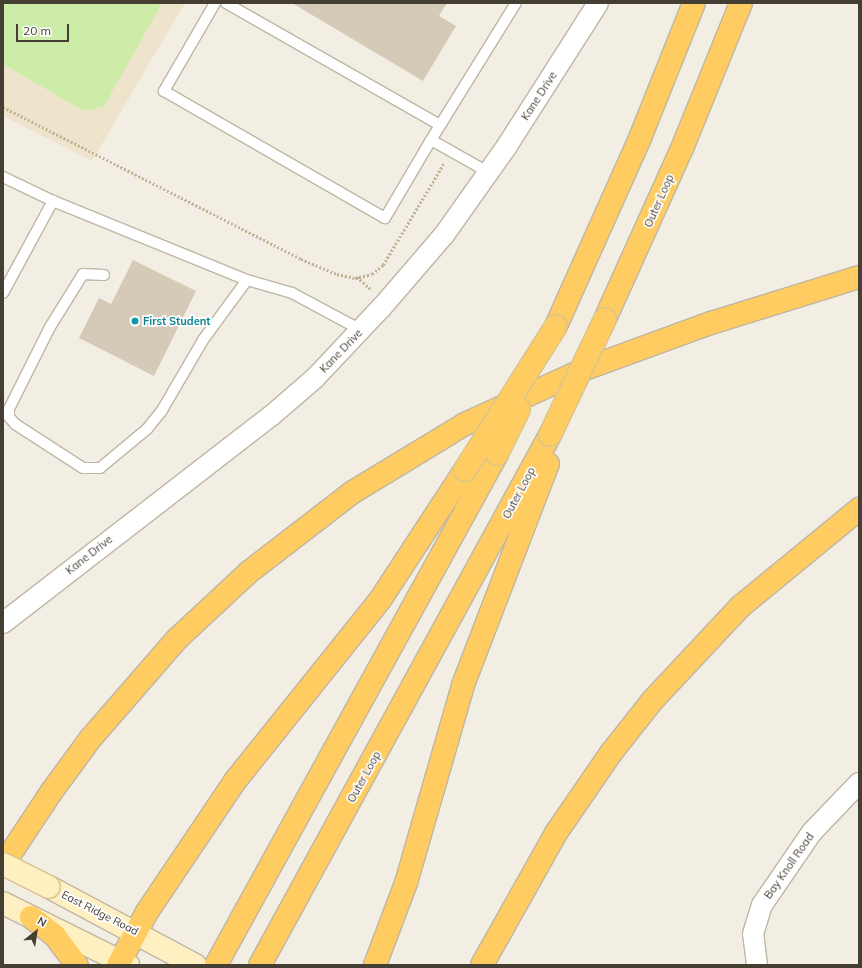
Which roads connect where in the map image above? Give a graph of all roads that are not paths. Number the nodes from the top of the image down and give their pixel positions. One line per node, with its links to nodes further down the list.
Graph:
1 (215, 3): 8 (lane)
2 (226, 3): 7 (lane)
3 (515, 3): 7 (lane)
4 (598, 3): 9 (street, Kane Drive)
5 (694, 3): 16 (highway)
6 (741, 3): 19 (highway, Outer Loop, bridge)
7 (440, 125): 8 (lane)
8 (431, 140): 9 (lane)
9 (488, 172): 17 (street, Kane Drive)
10 (3, 177): 11 (lane)
11 (53, 201): 14 (lane); 15 (lane)
12 (104, 275): 18 (lane)
13 (859, 277): 23 (highway)
14 (247, 280): 17 (lane); 18 (lane)
15 (3, 292)
16 (556, 326): 26 (highway, bridge); 30 (highway, bridge)
17 (361, 330): 21 (street, Kane Drive)
18 (6, 418)
19 (557, 431): 31 (highway, Outer Loop); 32 (highway)
20 (859, 509): 33 (highway)
21 (3, 623)
22 (859, 784): 34 (street, Bay Knoll Road)
23 (3, 864): 26 (main road, East Ridge Road, bridge)
24 (3, 903): 25 (main road)
25 (32, 917): 27 (main road); 28 (highway)
26 (136, 932): 27 (highway); 29 (main road, East Ridge Road)
27 (122, 964)
28 (76, 965)
29 (195, 965)
30 (216, 965)
31 (260, 965)
32 (375, 965)
33 (482, 965)
34 (757, 965)

